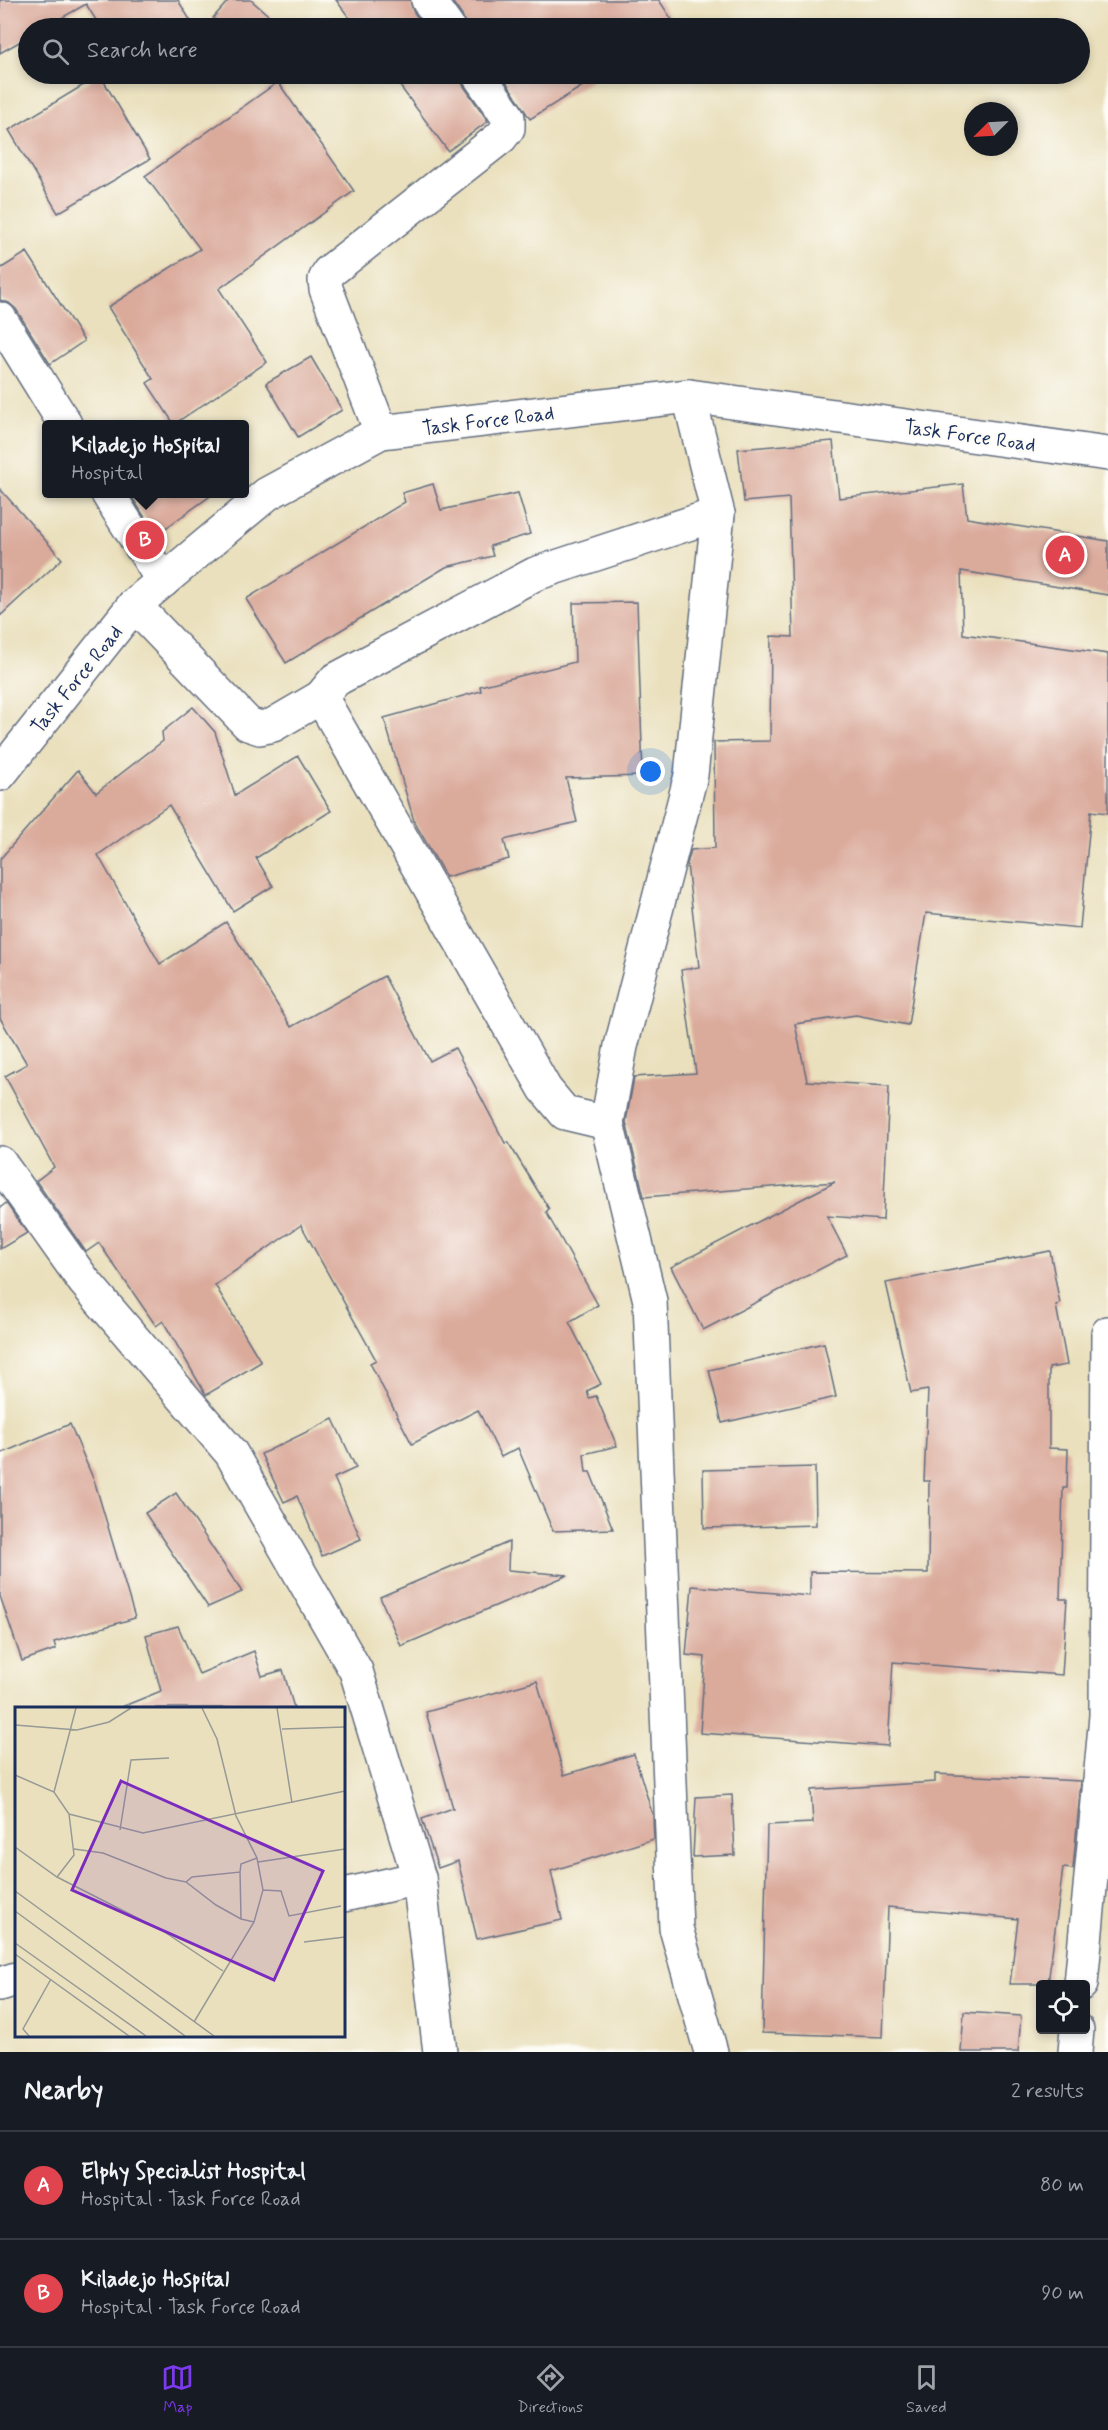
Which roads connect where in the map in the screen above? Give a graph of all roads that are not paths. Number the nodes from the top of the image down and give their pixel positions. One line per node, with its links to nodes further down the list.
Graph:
1 (428, 0): 2 (street)
2 (441, 18)
3 (485, 84): 7 (street)
4 (0, 319): 6 (street)
5 (689, 396): 7 (street, Task Force Road); 8 (street, Task Force Road); 10 (street)
6 (63, 420)
7 (381, 432): 11 (street, Task Force Road)
8 (1108, 454)
9 (111, 498): 11 (street)
10 (718, 514): 13 (street); 15 (street)
11 (163, 581): 12 (street, Task Force Road)
12 (134, 605): 13 (street); 14 (street, Task Force Road)
13 (321, 698): 15 (street)
14 (0, 774)
15 (607, 1123): 25 (street)
16 (0, 1163): 18 (street)
17 (1108, 1333): 21 (street)
18 (419, 1878): 19 (street); 24 (street)
19 (345, 1895)
20 (15, 1979): 22 (street)
21 (1081, 1980)
22 (0, 1984)
23 (1077, 2034): 26 (street)
24 (440, 2052)
25 (711, 2052)
26 (1075, 2052)

